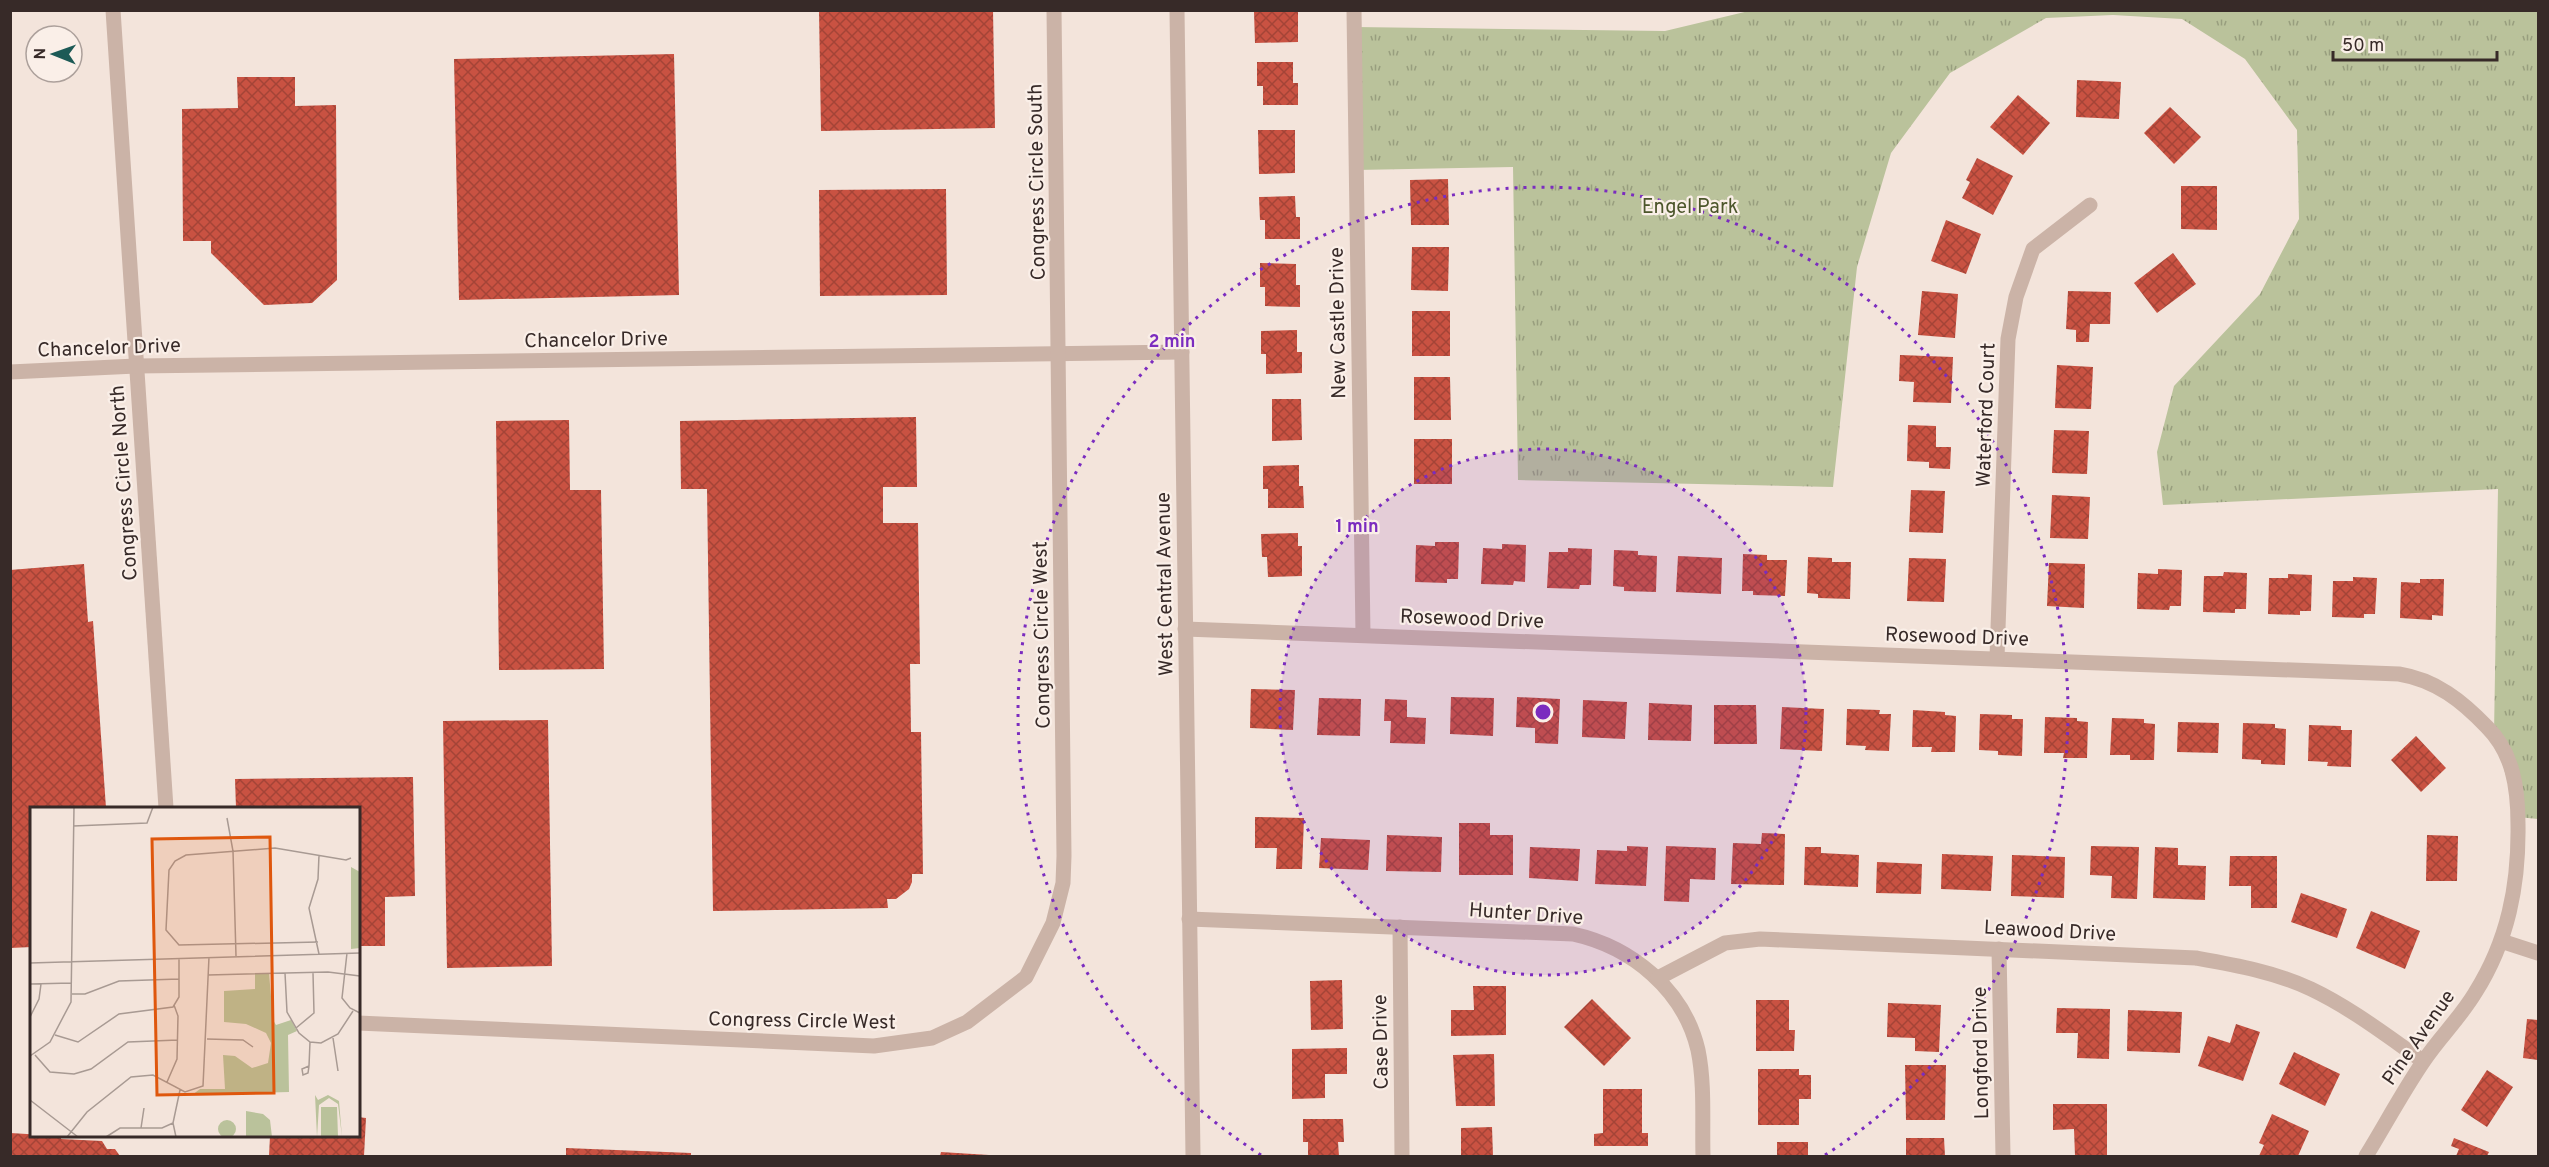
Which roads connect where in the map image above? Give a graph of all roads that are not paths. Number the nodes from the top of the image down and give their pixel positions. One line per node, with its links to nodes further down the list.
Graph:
1 (113, 10): 8 (street, Congress Circle North)
2 (1054, 10): 7 (street, Congress Circle South)
3 (1178, 10): 6 (street, West Central Avenue)
4 (1354, 10): 11 (street, New Castle Drive)
5 (2090, 205): 12 (street, Waterford Court)
6 (1182, 352): 7 (street, Chancelor Drive); 10 (street, West Central Avenue)
7 (1059, 354): 8 (street, Chancelor Drive); 20 (street, Congress Circle West)
8 (136, 366): 9 (street, Chancelor Drive); 13 (street, Congress Circle North)
9 (10, 372)
10 (1185, 628): 11 (street, Rosewood Drive); 14 (street, West Central Avenue)
11 (1363, 635): 12 (street, Rosewood Drive)
12 (1997, 658): 16 (street, Rosewood Drive)
13 (166, 807)
14 (1190, 919): 15 (street, Hunter Drive); 22 (street, West Central Avenue)
15 (1400, 927): 19 (street, Hunter Drive); 23 (street, Case Drive)
16 (2501, 941): 18 (street); 21 (street, Pine Avenue)
17 (1999, 949): 19 (street, Leawood Drive); 21 (street, Leawood Drive); 25 (street, Longford Drive)
18 (2538, 953)
19 (1658, 978): 24 (street, Hunter Drive)
20 (360, 1023)
21 (2423, 1061): 26 (street, Pine Avenue)
22 (1192, 1156)
23 (1402, 1156)
24 (1703, 1156)
25 (2003, 1156)
26 (2367, 1156)

